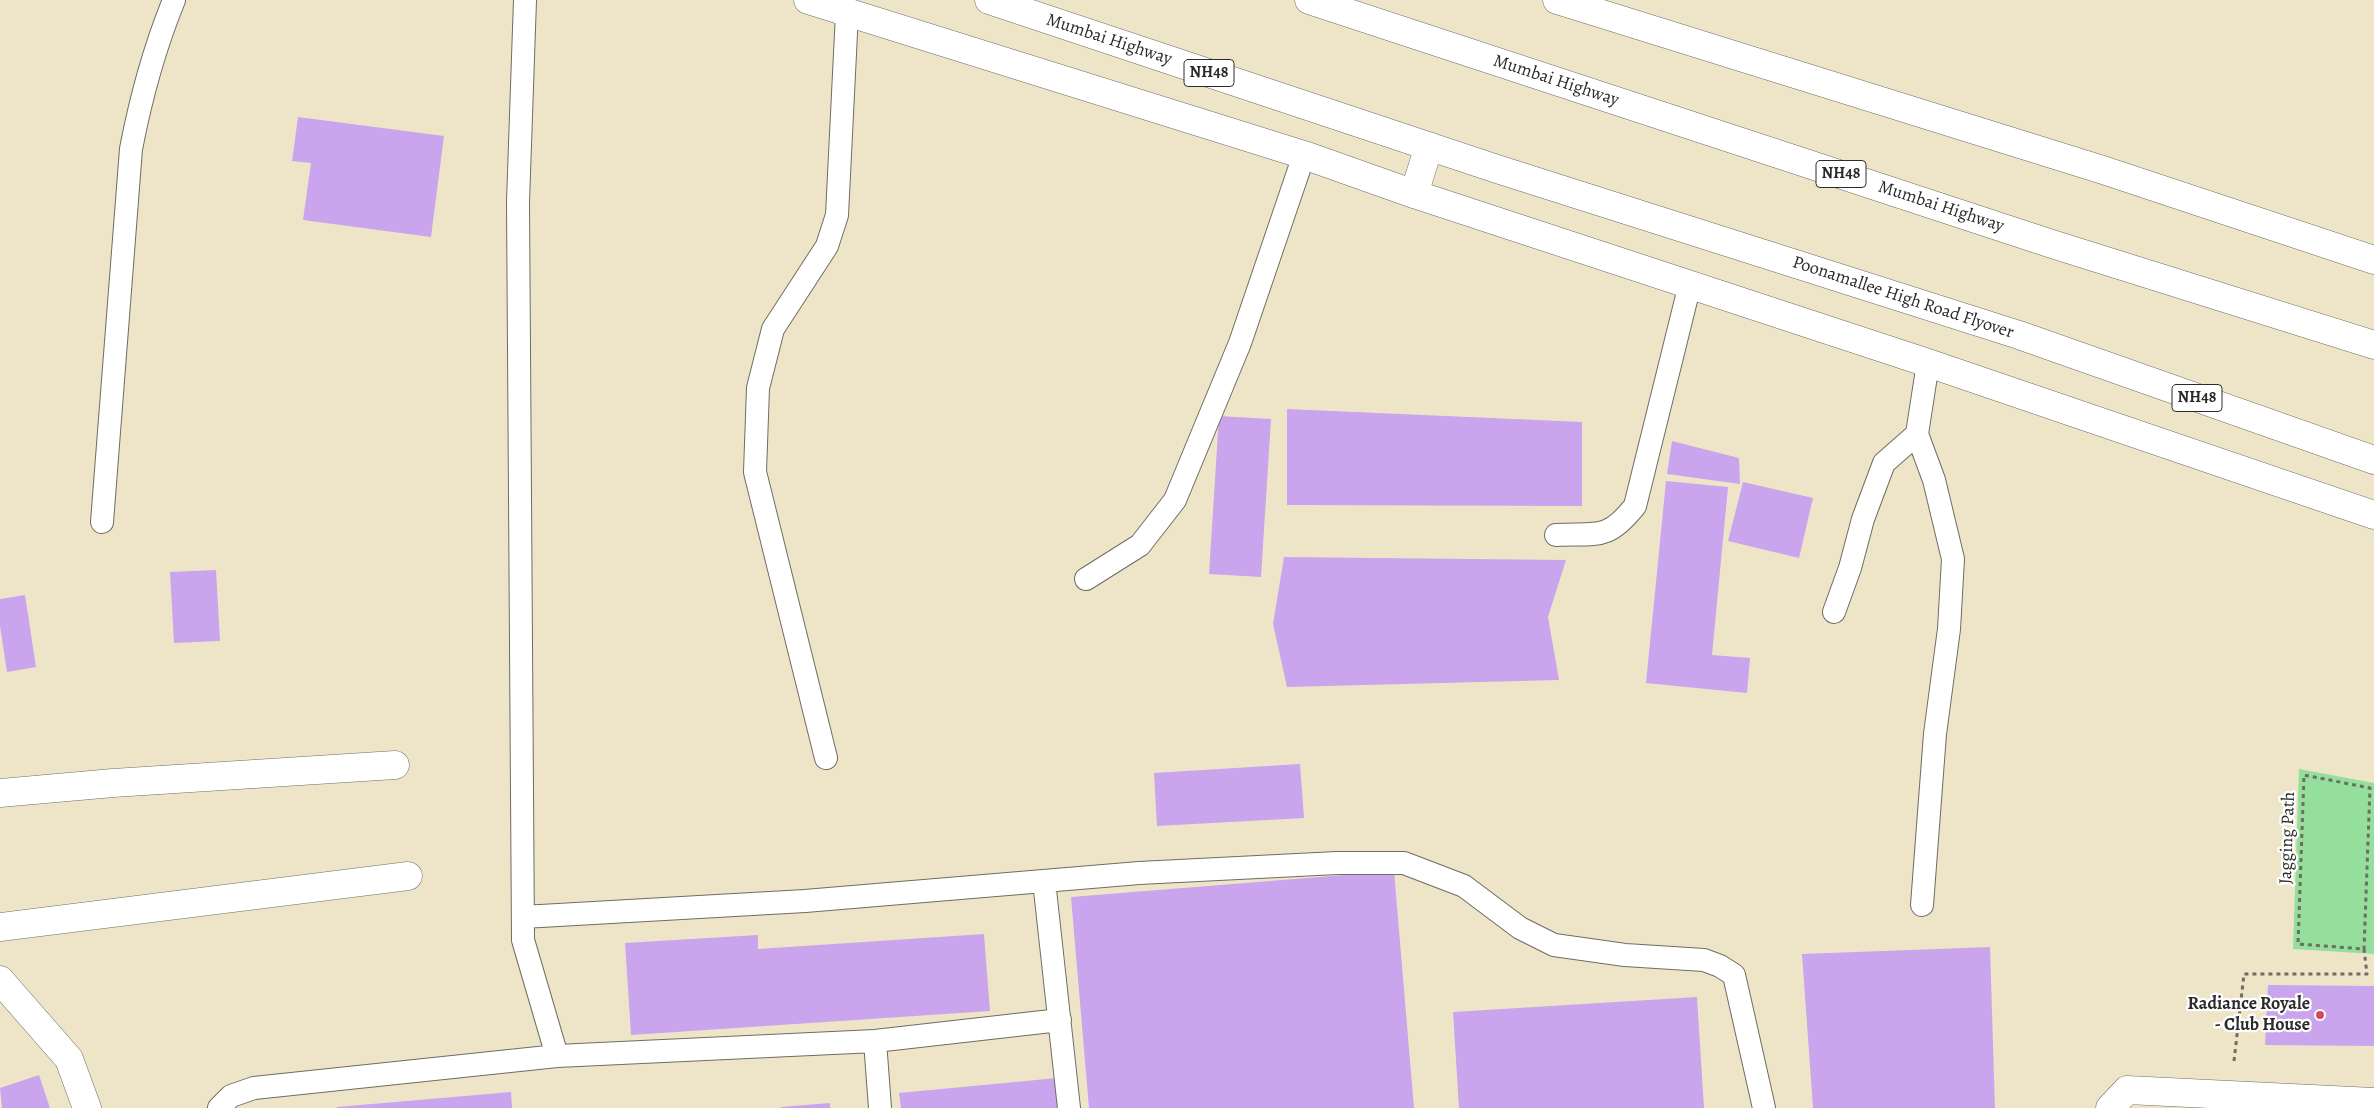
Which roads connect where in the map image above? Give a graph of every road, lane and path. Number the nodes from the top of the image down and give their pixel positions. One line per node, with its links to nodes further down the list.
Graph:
1 (174, 0): 18 (lane)
2 (525, 0): 28 (lane)
3 (808, 0): 7 (main road)
4 (989, 0): 8 (main road, Mumbai Highway / NH48)
5 (1309, 0): 13 (main road, Mumbai Highway / NH48)
6 (1557, 0): 11 (main road)
7 (847, 12): 9 (main road); 22 (lane)
8 (1429, 146): 10 (main road); 16 (main road, Poonamallee High Road Flyover / NH48)
9 (1304, 155): 10 (main road); 20 (lane)
10 (1414, 194): 12 (main road)
11 (2374, 260)
12 (1690, 284): 14 (main road); 19 (lane)
13 (2374, 345)
14 (1928, 363): 15 (lane); 17 (main road)
15 (1917, 434): 21 (lane); 27 (lane)
16 (2374, 460)
17 (2374, 515)
18 (102, 522)
19 (1556, 535)
20 (1086, 579)
21 (1834, 612)
22 (826, 758)
23 (395, 765): 24 (main road)
24 (0, 793)
25 (408, 876): 29 (main road)
26 (1044, 881): 28 (lane); 32 (lane); 41 (lane)
27 (1922, 905)
28 (522, 918): 34 (lane)
29 (0, 927)
30 (2364, 948): 30 (path, Jagging Path); 35 (path, Jagging Path)
31 (0, 980): 37 (main road)
32 (1060, 1020): 33 (lane); 40 (lane)
33 (874, 1041): 34 (lane); 39 (lane)
34 (557, 1056): 38 (lane)
35 (2234, 1064)
36 (2374, 1102): 42 (main road)
37 (87, 1108)
38 (218, 1108)
39 (880, 1108)
40 (1069, 1108)
41 (1764, 1108)
42 (2110, 1108)

